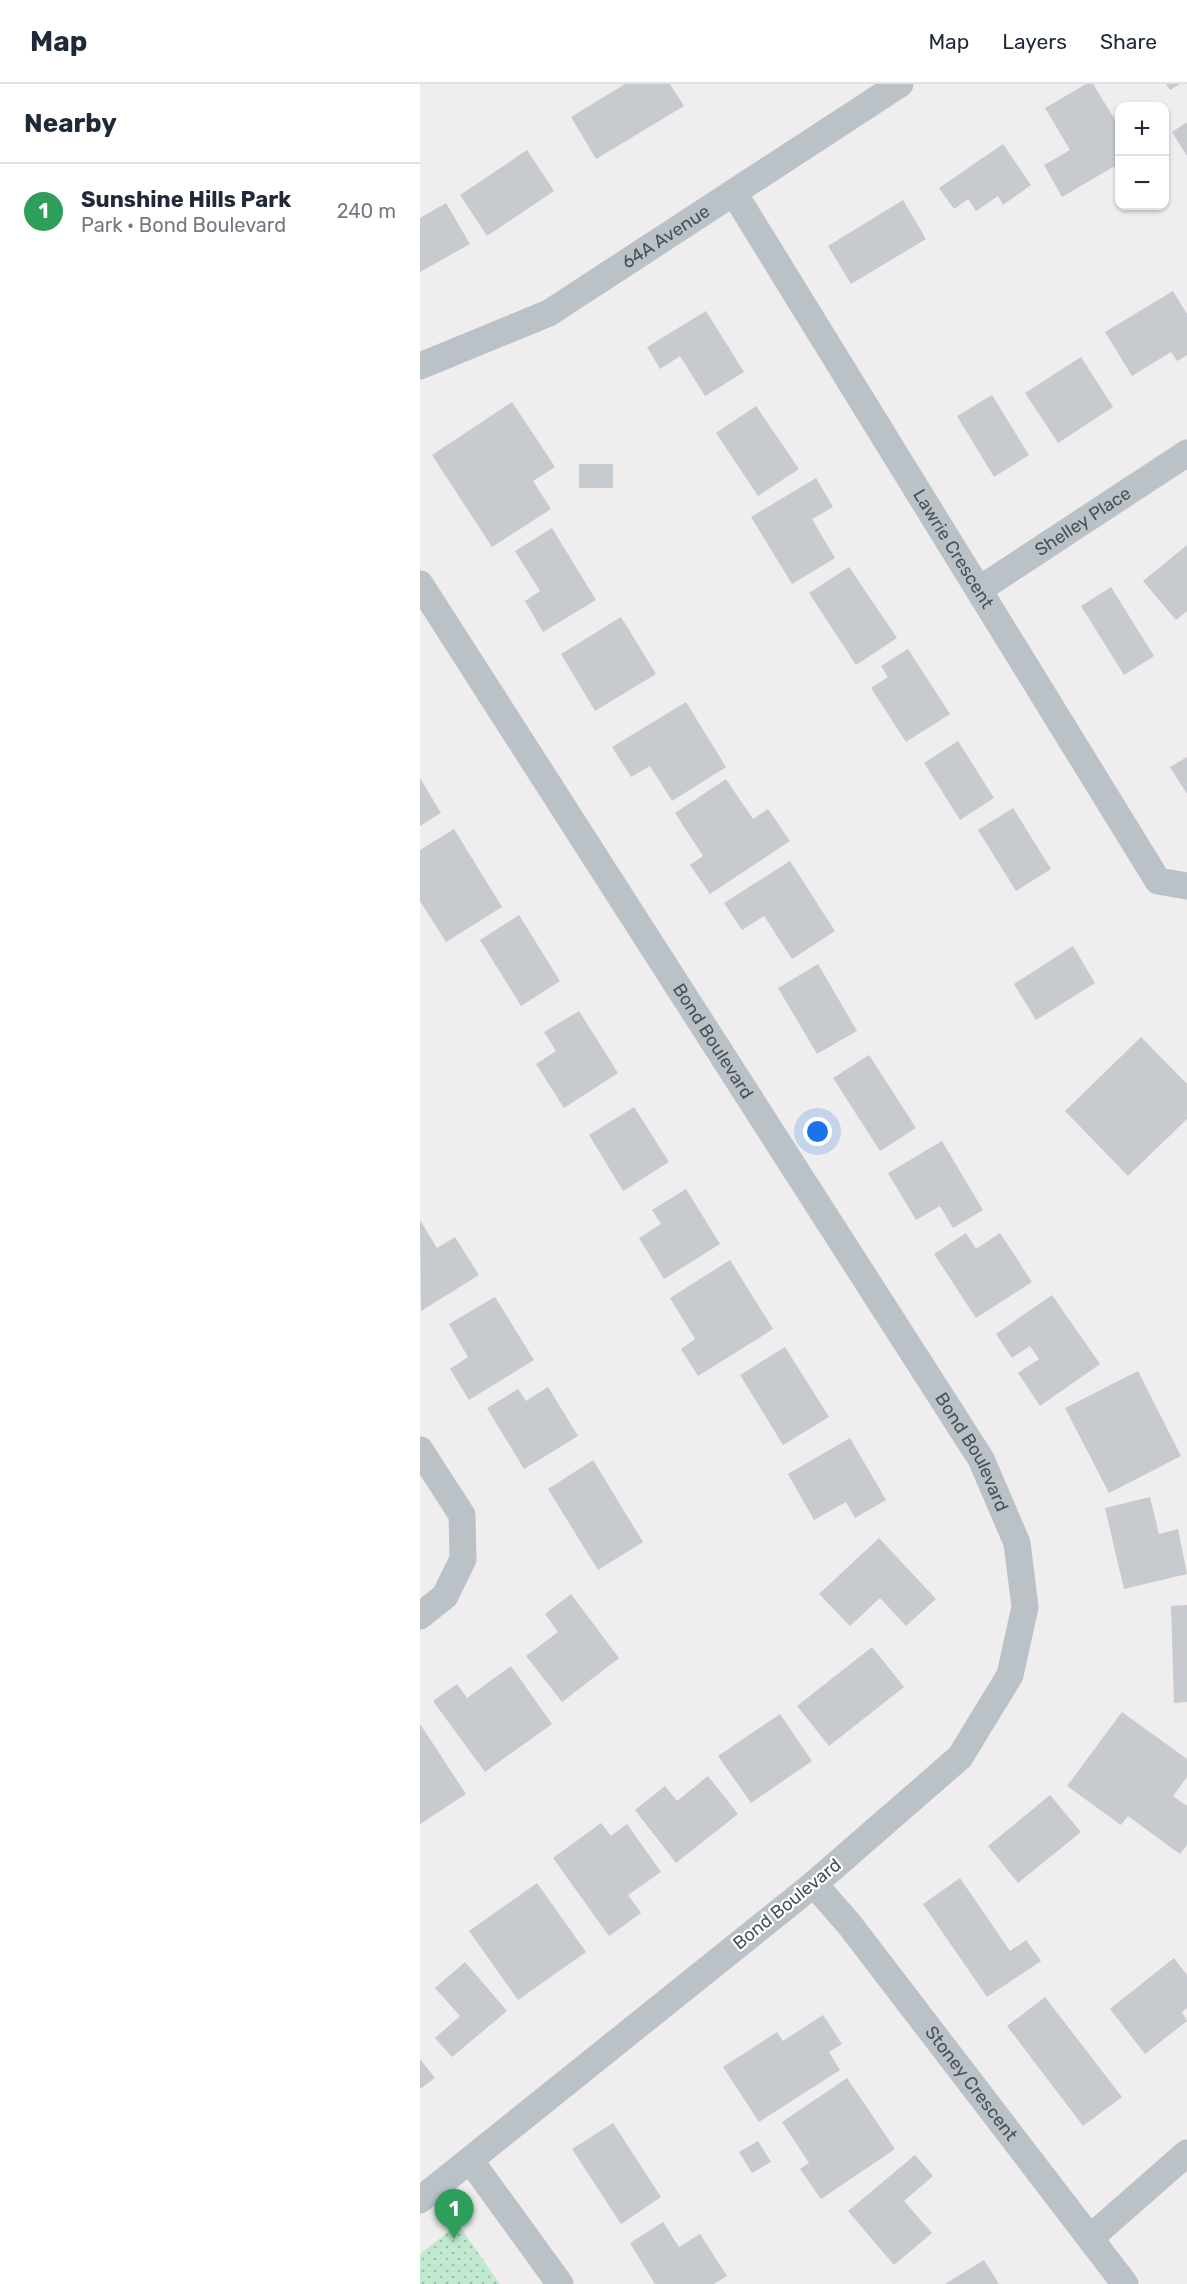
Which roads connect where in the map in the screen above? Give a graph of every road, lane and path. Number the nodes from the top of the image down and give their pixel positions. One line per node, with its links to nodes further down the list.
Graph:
1 (900, 84): 2 (street, 64A Avenue)
2 (734, 193): 3 (street, 64A Avenue); 6 (street, Lawrie Crescent)
3 (420, 366)
4 (1187, 453): 6 (street, Shelley Place)
5 (420, 584): 10 (street, Bond Boulevard)
6 (980, 589): 7 (street, Lawrie Crescent)
7 (1187, 886)
8 (420, 1450): 9 (street)
9 (420, 1616)
10 (814, 1884): 12 (street, Bond Boulevard); 14 (street, Stoney Crescent)
11 (1187, 2153): 14 (street)
12 (470, 2160): 13 (street, Bond Boulevard); 15 (street)
13 (420, 2200)
14 (1089, 2238): 16 (street, Stoney Crescent)
15 (560, 2284)
16 (1125, 2284)

